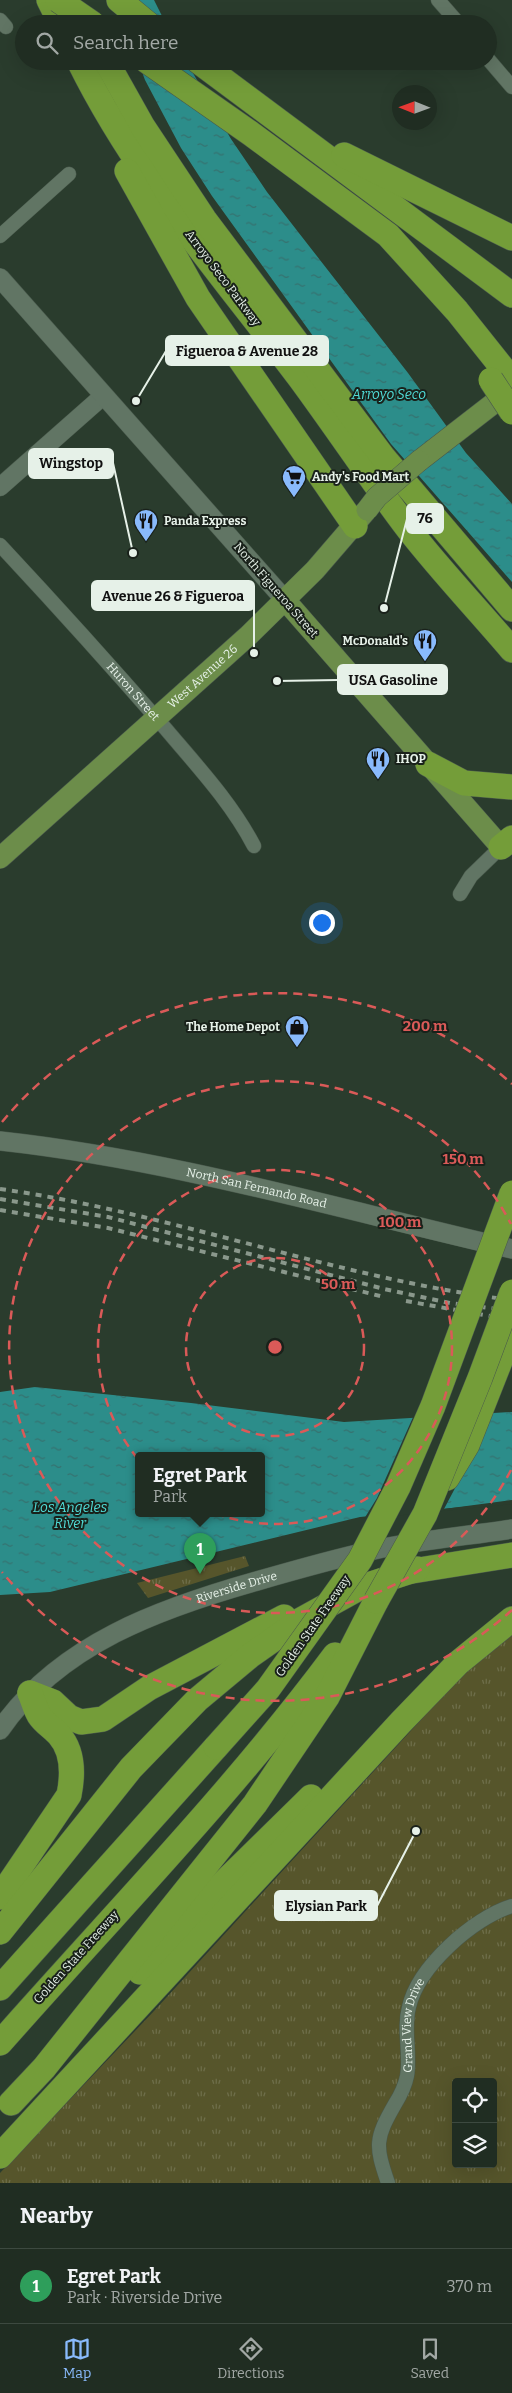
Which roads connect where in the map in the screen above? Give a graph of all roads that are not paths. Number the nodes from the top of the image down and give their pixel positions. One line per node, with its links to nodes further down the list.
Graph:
1 (49, 0): 6 (highway)
2 (58, 0): 7 (highway, bridge)
3 (75, 0): 8 (highway)
4 (119, 0): 9 (highway)
5 (438, 0): 10 (street)
6 (56, 15)
7 (80, 15)
8 (82, 15)
9 (137, 15)
10 (451, 15)
11 (83, 70): 17 (highway, Arroyo Seco Parkway)
12 (111, 70): 31 (highway, Arroyo Seco Parkway)
13 (160, 70): 24 (highway)
14 (210, 70): 18 (highway)
15 (497, 70): 16 (street)
16 (512, 87)
17 (92, 88): 28 (highway); 32 (highway, Arroyo Seco Parkway)
18 (263, 110): 21 (highway); 23 (highway)
19 (69, 174): 20 (street)
20 (0, 236)
21 (512, 238)
22 (0, 278): 25 (main road, North Figueroa Street)
23 (512, 295)
24 (505, 380): 26 (highway, bridge); 28 (main road, West Avenue 26, bridge)
25 (103, 396): 27 (street); 30 (main road, North Figueroa Street)
26 (512, 412)
27 (0, 487)
28 (361, 518): 30 (main road, West Avenue 26)
29 (0, 545): 33 (street, Huron Street)
30 (285, 600): 33 (main road, West Avenue 26); 34 (main road, North Figueroa Street)
31 (512, 609)
32 (512, 650)
33 (157, 719): 36 (street, Huron Street); 38 (main road, West Avenue 26)
34 (428, 764): 35 (highway); 37 (main road, North Figueroa Street)
35 (512, 787)
36 (254, 846)
37 (508, 848): 39 (street)
38 (1, 854)
39 (460, 894)
40 (0, 1142): 42 (main road, North San Fernando Road)
41 (512, 1193): 57 (highway, Golden State Freeway, bridge)
42 (512, 1249)
43 (512, 1292): 45 (highway, Golden State Freeway, bridge)
44 (512, 1331): 45 (highway, bridge)
45 (425, 1514): 51 (highway, Golden State Freeway, bridge)
46 (512, 1528): 50 (main road, Riverside Drive)
47 (512, 1555): 48 (highway)
48 (417, 1569): 50 (highway); 56 (highway)
49 (512, 1619): 52 (highway)
50 (30, 1693): 53 (main road, Riverside Drive); 54 (highway)
51 (316, 1697): 58 (highway, Golden State Freeway); 59 (highway)
52 (401, 1722): 59 (highway); 60 (highway)
53 (0, 1730)
54 (0, 1897)
55 (512, 1906): 61 (street, Grand View Drive)
56 (0, 1932)
57 (0, 1988)
58 (0, 2043)
59 (6, 2104)
60 (0, 2156)
61 (388, 2183)

